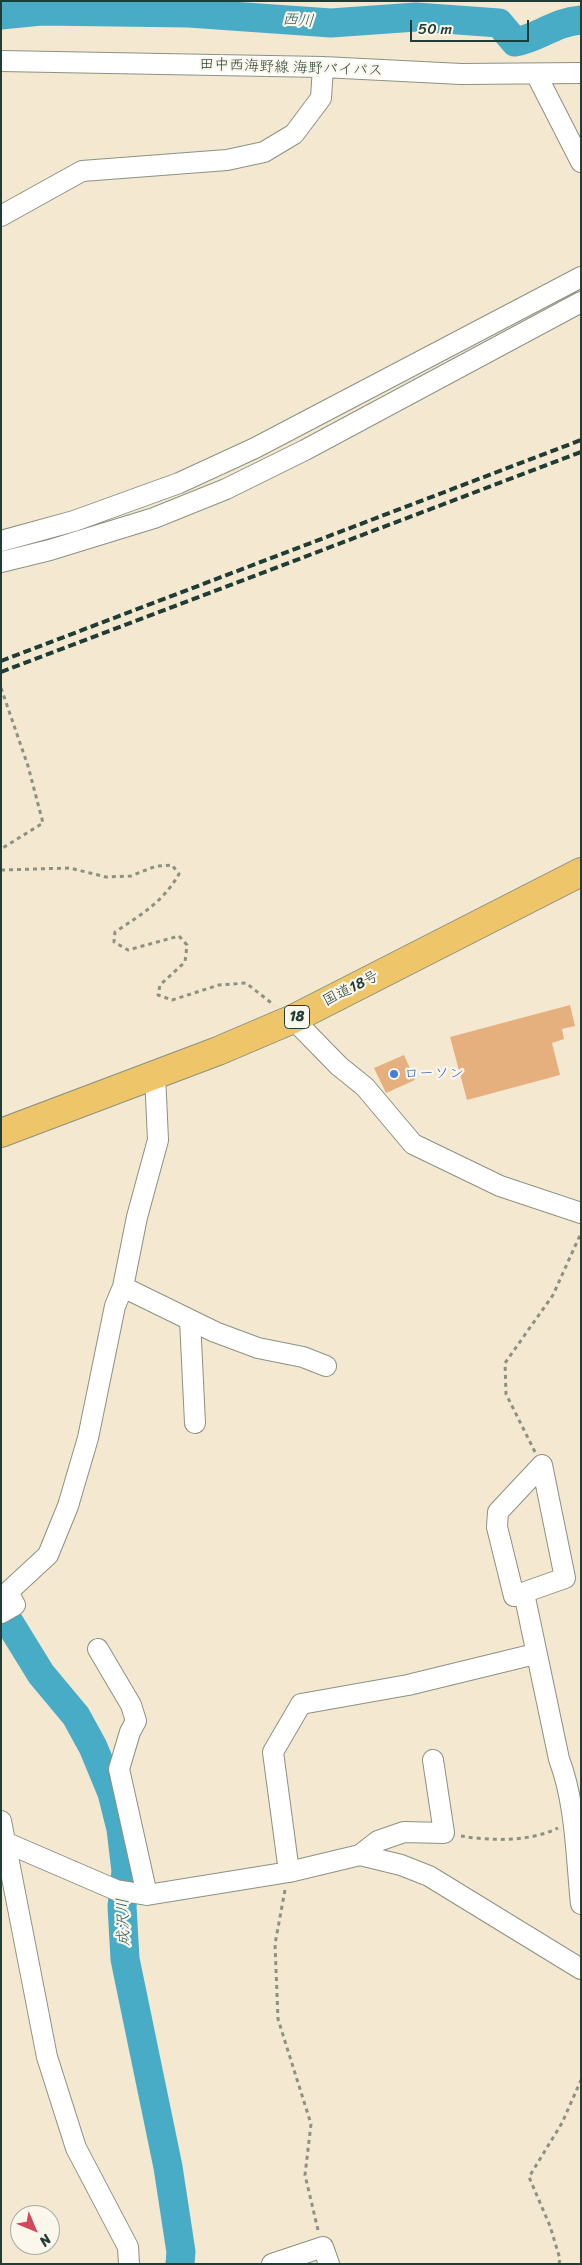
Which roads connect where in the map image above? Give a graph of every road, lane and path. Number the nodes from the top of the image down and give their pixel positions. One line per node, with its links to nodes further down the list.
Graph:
1 (1, 61): 2 (street, 田中西海野線 海野バイパス)
2 (323, 67): 4 (street, 田中西海野線 海野バイパス); 6 (street)
3 (581, 73): 4 (street, 田中西海野線 海野バイパス)
4 (536, 74): 5 (street)
5 (581, 162)
6 (1, 216)
7 (581, 277): 9 (street)
8 (581, 302): 10 (street)
9 (1, 540)
10 (1, 562)
11 (1, 688): 12 (path)
12 (1, 849)
13 (1, 870): 15 (path)
14 (581, 872): 15 (highway, 国道18号 / 18)
15 (293, 1019): 16 (highway, 国道18号 / 18); 18 (street)
16 (156, 1074): 17 (highway, 国道18号 / 18); 20 (street)
17 (1, 1133)
18 (581, 1213)
19 (581, 1233): 24 (path)
20 (123, 1287): 21 (street); 26 (street)
21 (190, 1320): 22 (street); 23 (street)
22 (326, 1366)
23 (194, 1423)
24 (542, 1465): 25 (street); 25 (street)
25 (524, 1593): 28 (street)
26 (6, 1610)
27 (98, 1648): 36 (street)
28 (535, 1654): 30 (street); 35 (street)
29 (433, 1760): 32 (street)
30 (572, 1820): 32 (path); 37 (street)
31 (1, 1821): 33 (street)
32 (444, 1833): 34 (street)
33 (7, 1843): 36 (street); 41 (street)
34 (360, 1855): 35 (street); 38 (street)
35 (288, 1872): 36 (street); 40 (path)
36 (142, 1894)
37 (581, 1904)
38 (581, 1969)
39 (581, 2080): 43 (path)
40 (326, 2256): 42 (street)
41 (129, 2264)
42 (272, 2264)
43 (559, 2264)

